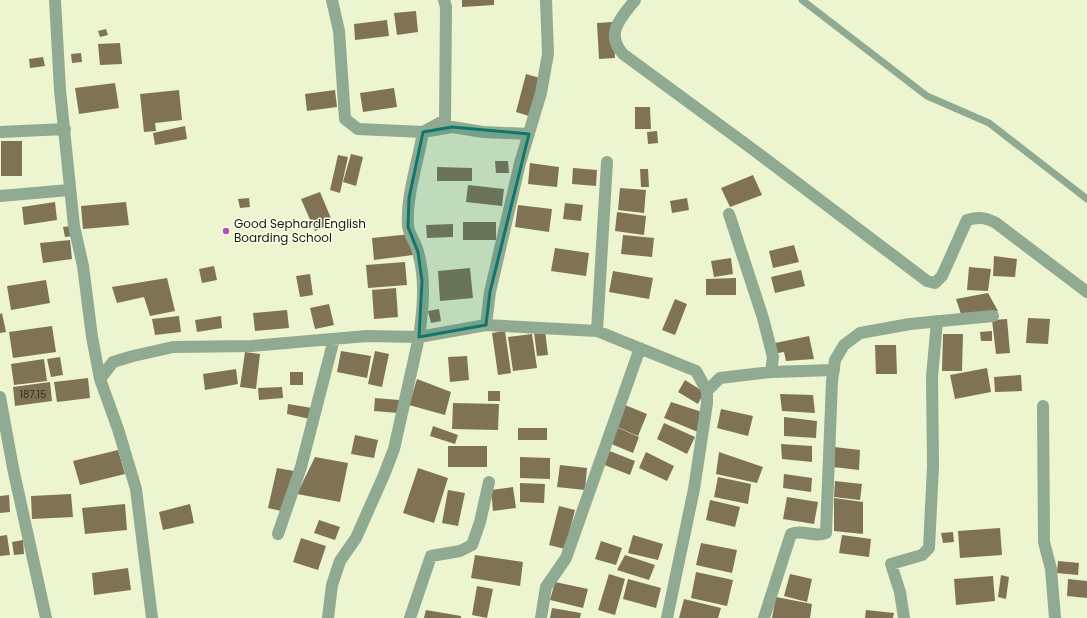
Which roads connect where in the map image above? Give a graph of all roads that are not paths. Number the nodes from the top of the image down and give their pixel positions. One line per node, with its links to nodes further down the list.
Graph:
1 (55, 0): 7 (street)
2 (332, 0): 9 (street)
3 (444, 0): 9 (street)
4 (546, 0): 10 (street)
5 (635, 0): 16 (street)
6 (802, 0): 14 (lane)
7 (65, 129): 8 (street); 12 (street)
8 (0, 132)
9 (423, 132): 10 (street); 21 (street)
10 (530, 134): 19 (street)
11 (607, 162): 20 (street)
12 (69, 190): 13 (street); 26 (street)
13 (0, 196)
14 (1087, 199)
15 (729, 214): 25 (street)
16 (1087, 292)
17 (992, 316): 18 (street)
18 (937, 321): 24 (street); 39 (street)
19 (486, 325): 20 (street); 21 (street)
20 (597, 331): 23 (street)
21 (419, 337): 22 (street); 34 (street)
22 (334, 339): 26 (street); 31 (street)
23 (640, 348): 27 (street); 36 (street)
24 (834, 370): 25 (street); 38 (street)
25 (771, 372): 27 (street)
26 (100, 379): 33 (street)
27 (708, 391): 37 (street)
28 (0, 397): 32 (street)
29 (1043, 406): 40 (street)
30 (489, 482): 35 (street)
31 (278, 534)
32 (46, 618)
33 (152, 618)
34 (328, 618)
35 (410, 618)
36 (541, 618)
37 (666, 618)
38 (764, 618)
39 (904, 618)
40 (1055, 618)

